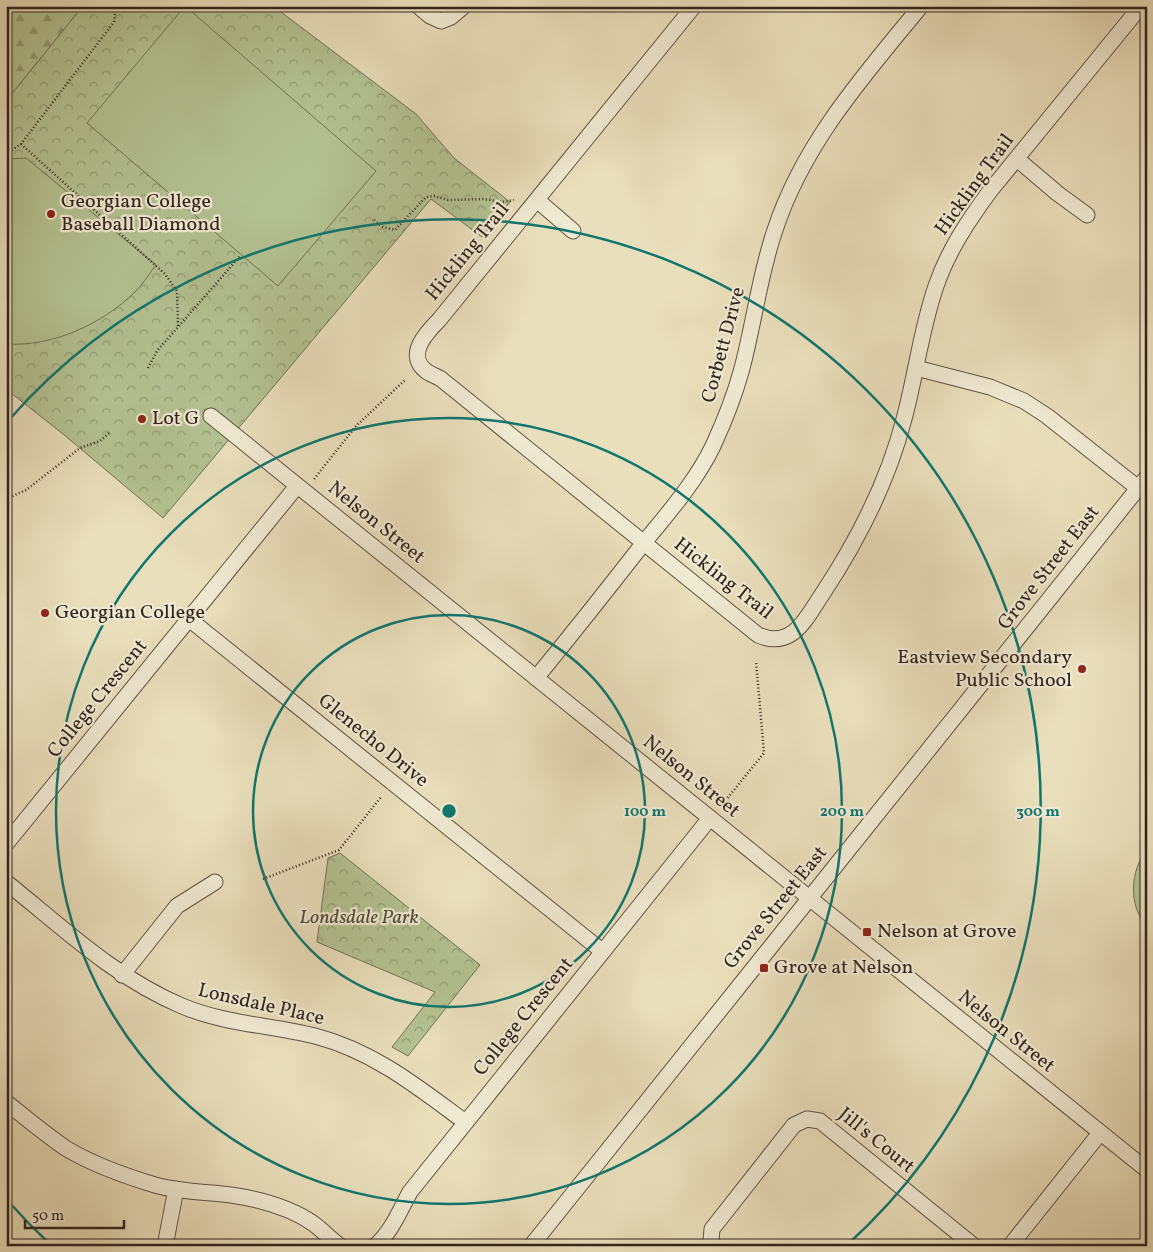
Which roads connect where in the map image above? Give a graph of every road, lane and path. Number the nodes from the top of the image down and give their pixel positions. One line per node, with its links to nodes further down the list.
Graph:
1 (116, 6): 8 (path)
2 (418, 6): 3 (street)
3 (464, 6)
4 (694, 6): 12 (street, Hickling Trail)
5 (921, 6): 27 (street, Corbett Drive)
6 (1142, 6): 7 (street); 10 (street, Hickling Trail)
7 (1147, 9)
8 (21, 144): 9 (path); 17 (path)
9 (6, 154)
10 (1017, 159): 13 (street); 19 (street, Hickling Trail)
11 (514, 200): 14 (path)
12 (537, 200): 15 (street); 27 (street, Hickling Trail)
13 (1087, 215)
14 (374, 220)
15 (573, 231)
16 (241, 255): 17 (path)
17 (178, 327): 18 (path)
18 (148, 368)
19 (916, 368): 24 (street); 27 (street, Hickling Trail)
20 (405, 380): 23 (path)
21 (211, 416): 25 (street, Nelson Street)
22 (109, 433): 26 (path)
23 (314, 479)
24 (1142, 482): 38 (street, Grove Street East)
25 (297, 486): 28 (street, College Crescent); 30 (street, Nelson Street)
26 (6, 499)
27 (644, 543): 30 (street, Corbett Drive)
28 (189, 619): 34 (street, College Crescent); 39 (street, Glenecho Drive)
29 (756, 661): 32 (path)
30 (536, 678): 33 (street, Nelson Street)
31 (381, 797): 35 (path)
32 (721, 806)
33 (710, 818): 38 (street, Nelson Street); 39 (street, College Crescent)
34 (6, 844)
35 (263, 879)
36 (6, 882): 40 (street, Lonsdale Place)
37 (215, 882): 40 (street)
38 (809, 899): 43 (street, Nelson Street); 49 (street, Grove Street East)
39 (602, 951): 42 (street, College Crescent)
40 (122, 975): 42 (street, Lonsdale Place)
41 (6, 1102): 45 (street)
42 (465, 1122): 48 (street, College Crescent)
43 (1100, 1132): 44 (street, Nelson Street); 52 (street)
44 (1147, 1170)
45 (176, 1189): 46 (street); 47 (street)
46 (165, 1246)
47 (340, 1246)
48 (375, 1246)
49 (531, 1246)
50 (712, 1246): 51 (street, Jill's Court)
51 (974, 1246)
52 (1010, 1246)

